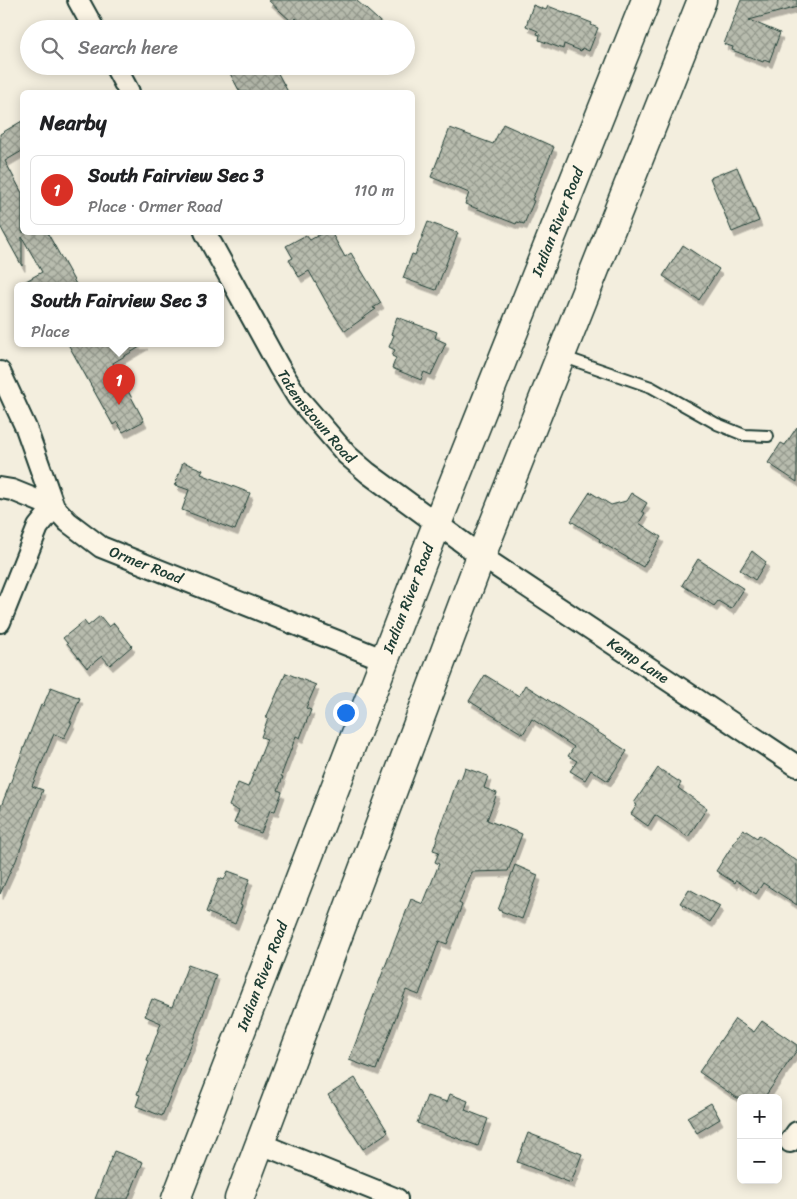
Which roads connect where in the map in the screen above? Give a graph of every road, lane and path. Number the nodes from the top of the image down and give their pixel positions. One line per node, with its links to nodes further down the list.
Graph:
1 (78, 0): 4 (street)
2 (646, 0): 13 (main road, Indian River Road)
3 (702, 0): 8 (main road)
4 (89, 20)
5 (119, 75): 6 (street)
6 (128, 90)
7 (207, 235): 13 (street, Tatemstown Road)
8 (560, 356): 10 (lane); 14 (main road)
9 (0, 372): 12 (street, Ormer Road)
10 (768, 436)
11 (0, 488): 12 (street)
12 (54, 507): 15 (street); 16 (street, Ormer Road)
13 (437, 524): 14 (street, Tatemstown Road); 16 (main road, Indian River Road)
14 (481, 556): 17 (street, Kemp Lane); 18 (main road)
15 (0, 622)
16 (385, 660): 19 (main road, Indian River Road)
17 (797, 766)
18 (261, 1144): 20 (main road); 21 (street)
19 (176, 1199)
20 (239, 1199)
21 (398, 1199)

